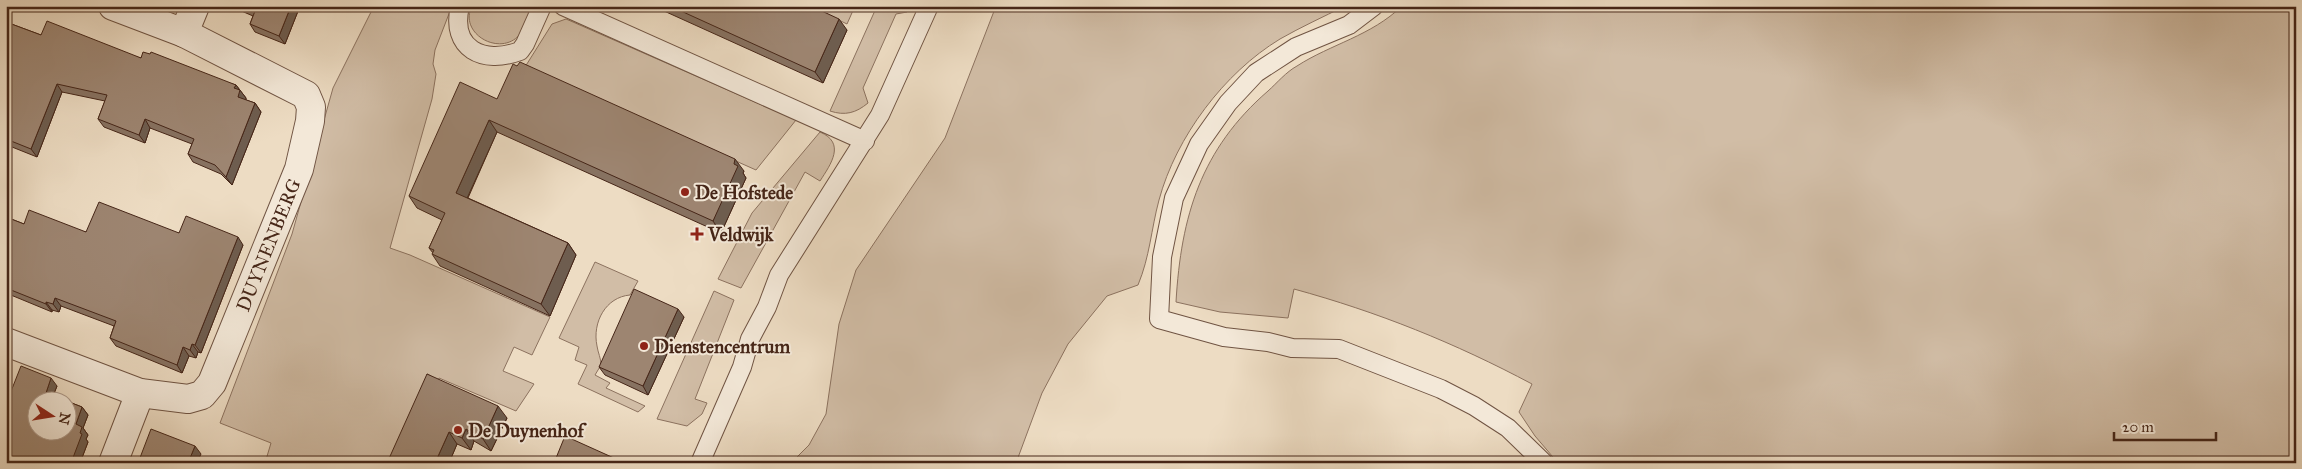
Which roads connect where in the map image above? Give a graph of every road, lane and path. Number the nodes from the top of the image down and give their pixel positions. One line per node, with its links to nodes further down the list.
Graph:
1 (113, 6): 8 (street, DUYNENBERG)
2 (194, 6): 8 (street)
3 (460, 6): 4 (lane)
4 (542, 6)
5 (563, 6): 9 (lane)
6 (929, 6): 9 (lane)
7 (1374, 6): 14 (lane)
8 (184, 33): 11 (street, DUYNENBERG)
9 (865, 141): 13 (lane)
10 (6, 342): 11 (street, DUYNENBERG)
11 (140, 393): 12 (street)
12 (113, 463)
13 (700, 463)
14 (1544, 463)

